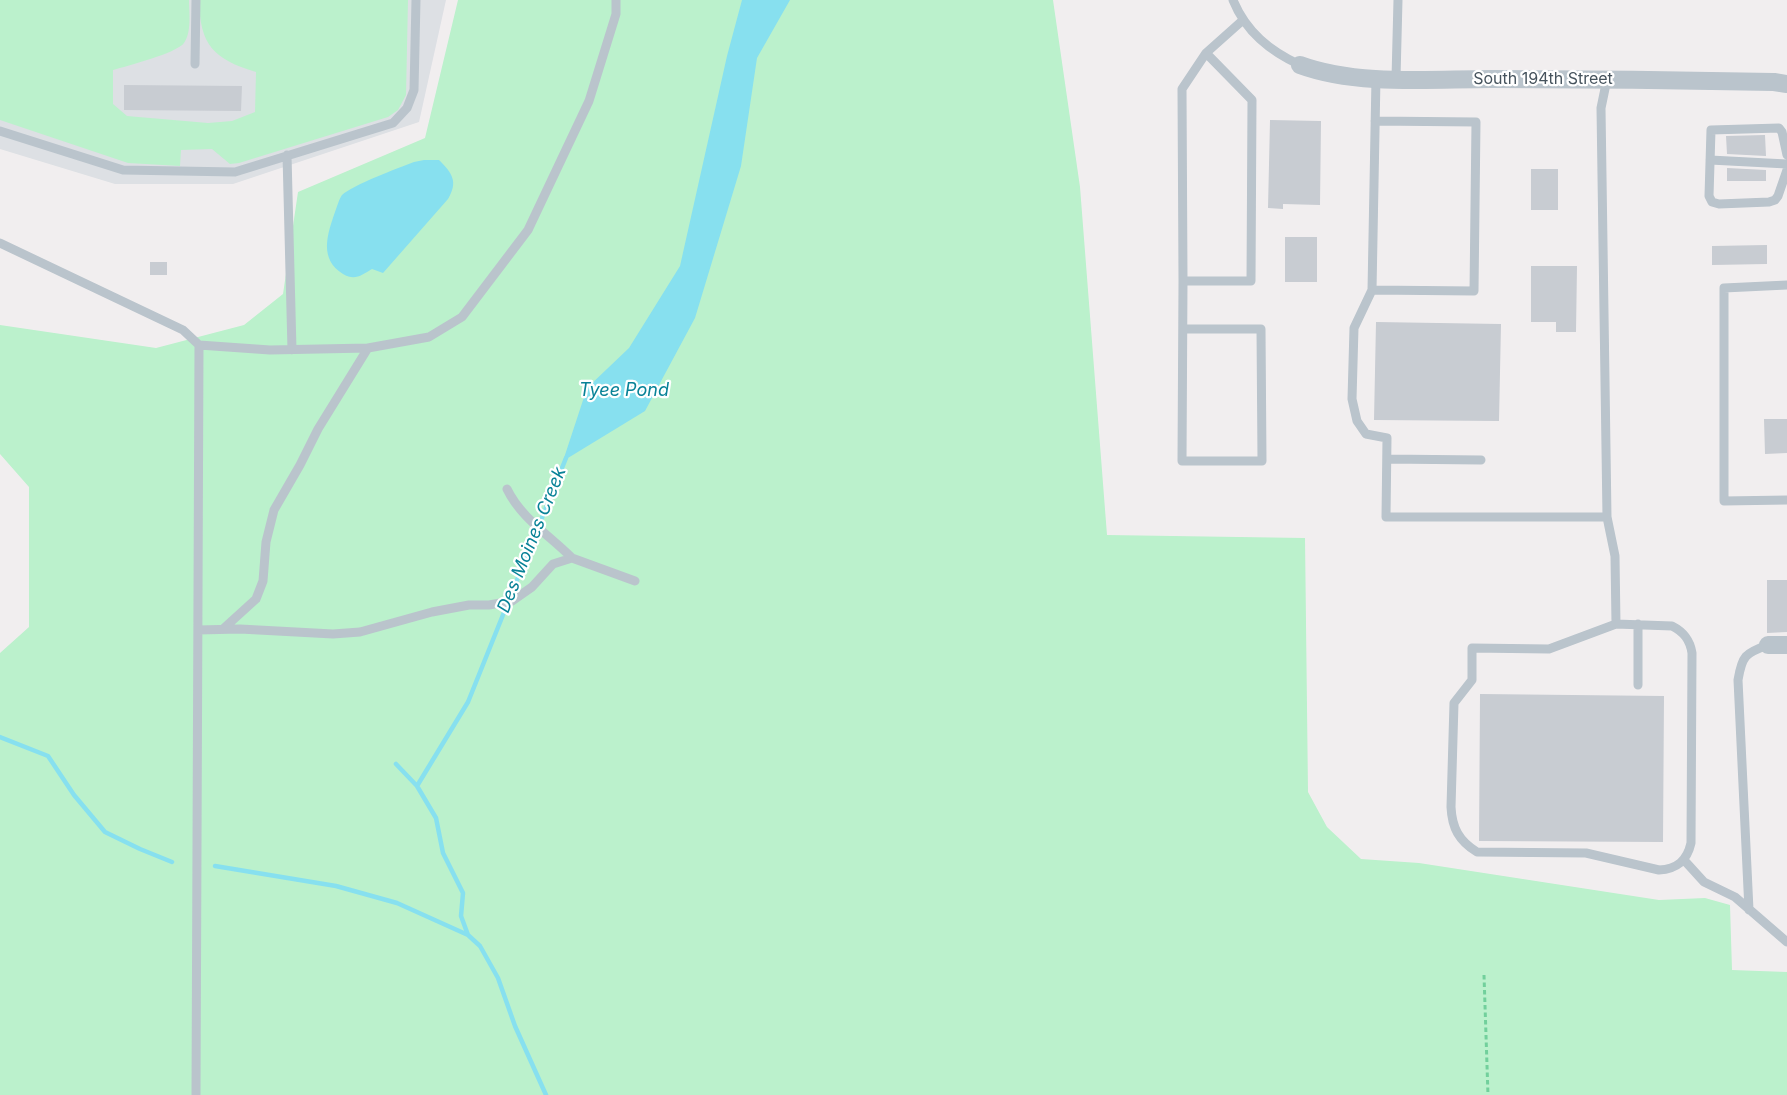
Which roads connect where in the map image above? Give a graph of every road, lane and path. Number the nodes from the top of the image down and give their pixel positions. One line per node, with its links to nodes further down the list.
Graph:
1 (196, 0): 8 (lane)
2 (416, 0): 16 (lane)
3 (616, 0): 27 (lane)
4 (1233, 0): 6 (lane)
5 (1398, 0): 11 (lane)
6 (1243, 20): 7 (lane); 9 (lane)
7 (1206, 53): 22 (lane); 22 (lane)
8 (195, 64)
9 (1300, 65): 10 (street, South 194th Street)
10 (1376, 78): 11 (street, South 194th Street); 14 (lane)
11 (1396, 78): 12 (street, South 194th Street)
12 (1607, 79): 13 (street, South 194th Street); 33 (lane)
13 (1787, 84)
14 (1375, 121): 24 (lane); 24 (lane)
15 (0, 131): 16 (lane)
16 (287, 155): 28 (lane)
17 (1787, 155): 18 (lane)
18 (1710, 160): 19 (lane); 20 (lane)
19 (1787, 164)
20 (1787, 170)
21 (0, 243): 26 (lane)
22 (1183, 281): 25 (lane)
23 (1787, 285): 32 (lane)
24 (1372, 290): 29 (lane)
25 (1183, 329): 25 (lane)
26 (199, 345): 28 (lane); 39 (lane)
27 (368, 348): 28 (lane); 38 (lane)
28 (292, 350)
29 (1387, 459): 30 (lane); 33 (lane)
30 (1481, 460)
31 (507, 489): 34 (lane)
32 (1787, 500)
33 (1607, 517): 36 (lane)
34 (572, 558): 35 (lane); 38 (lane)
35 (635, 581)
36 (1616, 624): 37 (lane); 43 (lane)
37 (1638, 624): 42 (lane); 43 (lane)
38 (223, 629): 39 (lane)
39 (198, 630): 47 (lane)
40 (1768, 645): 41 (street); 44 (lane)
41 (1787, 645)
42 (1638, 685)
43 (1684, 860): 44 (lane)
44 (1749, 910): 45 (lane)
45 (1787, 942)
46 (1485, 975): 48 (path)
47 (196, 1095)
48 (1488, 1095)

